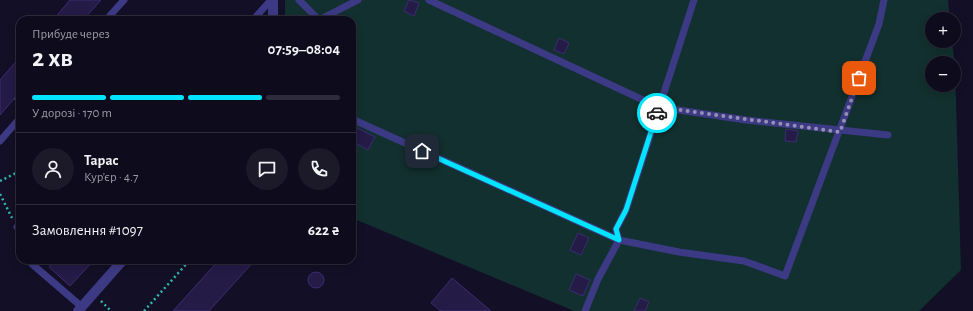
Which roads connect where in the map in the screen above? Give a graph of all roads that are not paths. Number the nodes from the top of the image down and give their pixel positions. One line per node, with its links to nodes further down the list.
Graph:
1 (124, 0): 8 (lane)
2 (272, 0): 9 (lane); 10 (street)
3 (299, 0): 11 (lane)
4 (358, 0): 12 (lane)
5 (429, 0): 13 (lane)
6 (694, 0): 13 (lane)
7 (884, 0): 16 (lane)
8 (110, 16)
9 (257, 16)
10 (273, 16)
11 (315, 16)
12 (327, 16)
13 (658, 107): 16 (lane); 19 (lane)
14 (356, 121): 19 (lane)
15 (16, 123): 18 (lane)
16 (840, 132): 17 (lane); 19 (lane)
17 (888, 135)
18 (0, 141)
19 (619, 240): 23 (lane)
20 (32, 264): 22 (lane)
21 (120, 264): 22 (street)
22 (82, 310)
23 (585, 311)

